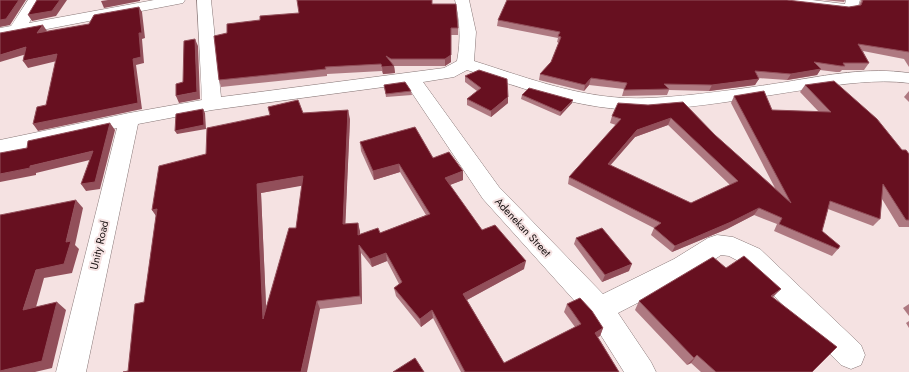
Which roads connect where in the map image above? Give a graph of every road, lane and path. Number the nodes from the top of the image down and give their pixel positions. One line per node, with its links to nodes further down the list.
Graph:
1 (35, 0): 7 (street)
2 (178, 0): 7 (street)
3 (204, 0): 12 (street)
4 (462, 0): 9 (street)
5 (772, 0): 6 (street)
6 (853, 0)
7 (16, 31): 8 (street)
8 (0, 33)
9 (465, 64): 10 (street); 11 (street)
10 (411, 78): 12 (street); 15 (street, Adenekan Street)
11 (909, 78)
12 (212, 104): 13 (street)
13 (129, 119): 14 (street); 17 (street, Unity Road)
14 (0, 147)
15 (600, 309): 16 (street); 18 (street, Adenekan Street)
16 (851, 355)
17 (71, 372)
18 (641, 372)

